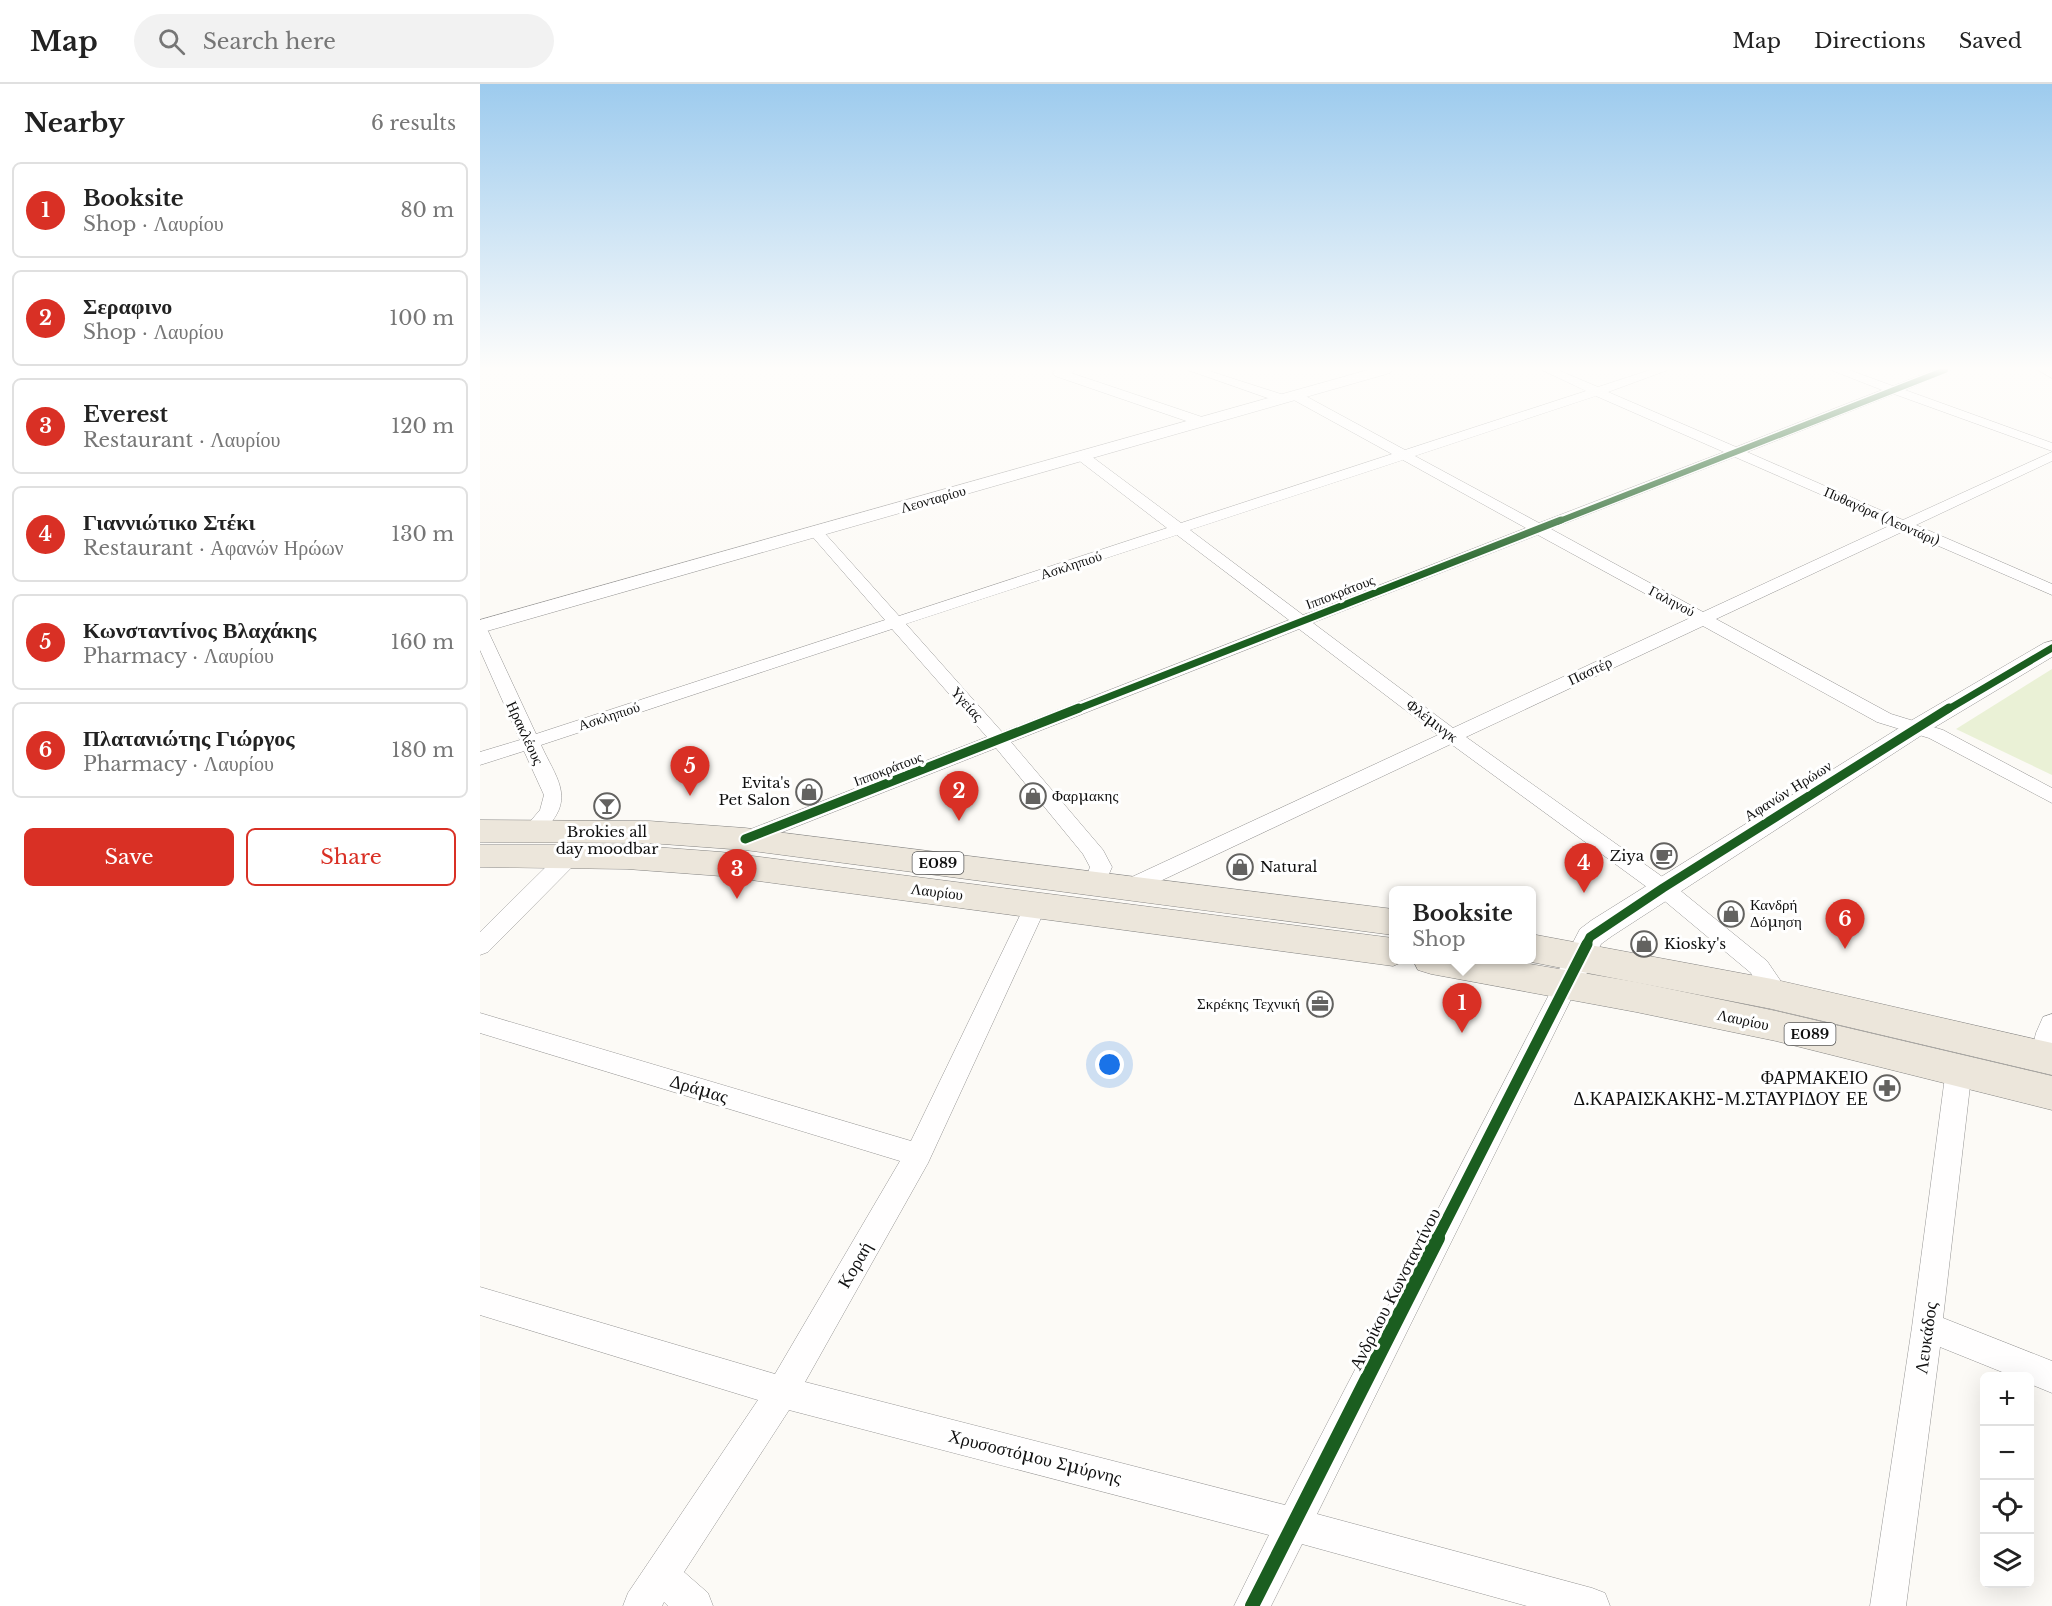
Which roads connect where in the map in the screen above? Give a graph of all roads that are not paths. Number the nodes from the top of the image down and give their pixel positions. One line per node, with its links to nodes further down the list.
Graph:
1 (1135, 441): 10 (street, Λεονταρίου)
2 (1380, 441): 9 (street, Γαληνού)
3 (1446, 441): 9 (street, Ασκληπιού)
4 (1711, 441): 8 (street, Πυθαγόρα (Λεοντάρι))
5 (1764, 441): 8 (street, Ιπποκράτους)
6 (2035, 441): 7 (street)
7 (2052, 447)
8 (1736, 452): 12 (street, Πυθαγόρα (Λεοντάρι)); 14 (street, Ιπποκράτους)
9 (1406, 454): 13 (street, Ασκληπιού); 14 (street, Γαληνού)
10 (1082, 456): 13 (street, Φλέμινγκ); 15 (street, Λεονταρίου)
11 (2052, 456): 12 (street, Παστέρ)
12 (1903, 525): 16 (street, Πυθαγόρα (Λεοντάρι)); 17 (street, Παστέρ)
13 (1178, 529): 18 (street, Φλέμινγκ); 19 (street, Ασκληπιού)
14 (1539, 529): 17 (street, Γαληνού); 18 (street, Ιπποκράτους)
15 (816, 532): 19 (street, Υγείας); 20 (street, Λεονταρίου)
16 (2052, 590)
17 (1704, 618): 22 (street, Γαληνού); 23 (street, Παστέρ)
18 (1300, 622): 23 (street, Φλέμινγκ); 24 (street, Ιπποκράτους)
19 (894, 623): 24 (street, Υγείας); 25 (street, Ασκληπιού)
20 (480, 629): 25 (street, Ηρακλέους)
21 (2052, 648): 22 (street, Αφανών Ηρώων)
22 (1916, 728): 27 (street, Γαληνού); 35 (street, Αφανών Ηρώων)
23 (1452, 736): 34 (street, Παστέρ); 35 (street, Φλέμινγκ)
24 (999, 740): 30 (street, Ιπποκράτους); 33 (street, Υγείας)
25 (529, 743): 26 (street, Ασκληπιού); 29 (street, Ηρακλέους)
26 (480, 759)
27 (2052, 796)
28 (480, 831): 29 (main road, Λαυρίου / ΕΟ89)
29 (532, 831): 30 (main road, Λαυρίου / ΕΟ89)
30 (745, 839): 33 (main road, Λαυρίου / ΕΟ89)
31 (480, 856): 32 (main road, Λαυρίου / ΕΟ89)
32 (570, 856): 36 (main road, Λαυρίου / ΕΟ89); 38 (street)
33 (1095, 883): 34 (main road, Λαυρίου / ΕΟ89)
34 (1129, 887): 37 (main road, Λαυρίου / ΕΟ89)
35 (1663, 888): 42 (street, Αφανών Ηρώων); 43 (street, Φλέμινγκ)
36 (1036, 905): 39 (main road, Λαυρίου / ΕΟ89); 47 (street, Κοραή)
37 (1389, 921)
38 (480, 946)
39 (1389, 951)
40 (1536, 951): 42 (main road, Λαυρίου / ΕΟ89)
41 (1488, 964): 42 (main road, Λαυρίου / ΕΟ89)
42 (1573, 970): 43 (main road, Λαυρίου / ΕΟ89); 46 (main road, Λαυρίου / ΕΟ89); 52 (street, Ανδρίκου Κωνσταντίνου)
43 (1772, 994): 45 (main road, Λαυρίου / ΕΟ89)
44 (480, 1023): 47 (street, Δράμας)
45 (2050, 1058): 46 (main road, Λαυρίου / ΕΟ89)
46 (1959, 1069): 49 (street, Λευκάδος)
47 (918, 1155): 51 (street, Κοραή)
48 (480, 1301): 51 (street, Χρυσοστόμου Σμύρνης)
49 (1927, 1327): 50 (street); 58 (street, Λευκάδος)
50 (2052, 1377)
51 (782, 1392): 52 (street, Χρυσοστόμου Σμύρνης); 53 (street, Κοραή)
52 (1295, 1525): 56 (street, Ανδρίκου Κωνσταντίνου); 57 (street, Χρυσοστόμου Σμύρνης)
53 (661, 1576): 54 (street, Κοραή); 55 (street)
54 (641, 1606)
55 (695, 1606)
56 (1252, 1606)
57 (1592, 1606)
58 (1888, 1606)

